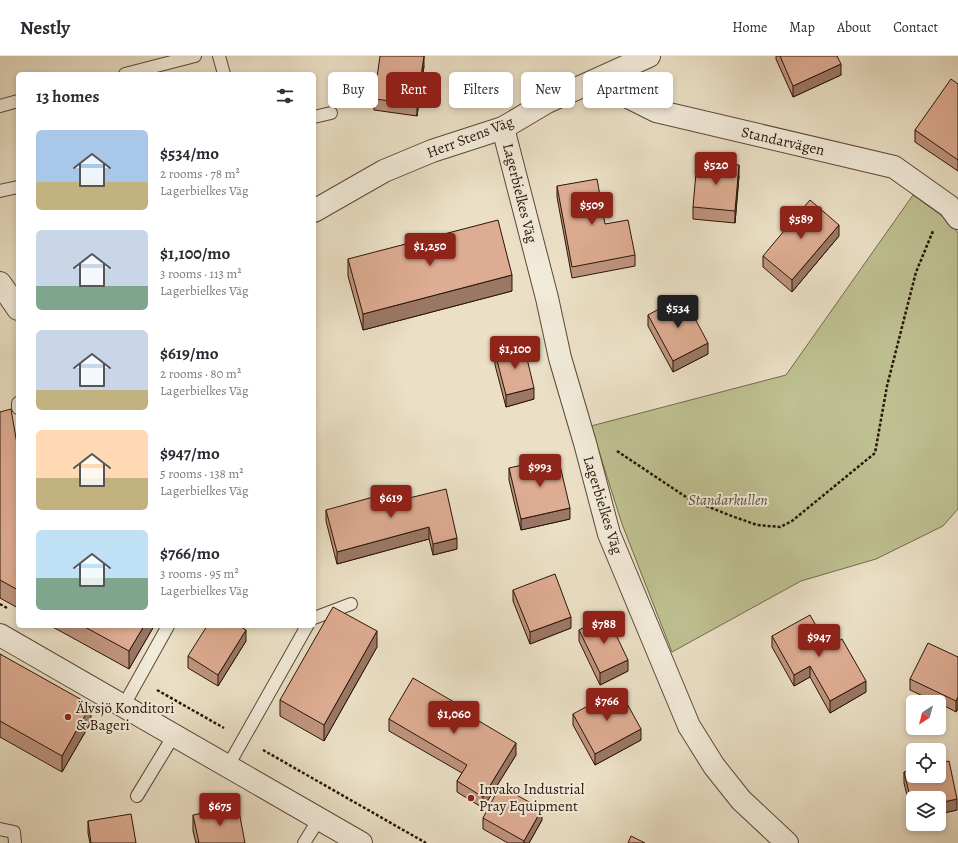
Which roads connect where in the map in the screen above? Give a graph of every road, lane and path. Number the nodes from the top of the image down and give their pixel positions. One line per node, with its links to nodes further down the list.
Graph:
1 (195, 56): 4 (lane)
2 (219, 56): 5 (lane)
3 (649, 56): 6 (street, Herr Stens Väg)
4 (133, 72)
5 (223, 72)
6 (615, 72)
7 (583, 87): 13 (street, Herr Stens Väg)
8 (16, 102): 9 (lane)
9 (0, 106)
10 (652, 108): 17 (street, Standarvägen)
11 (331, 114): 12 (lane)
12 (316, 117)
13 (503, 128): 16 (street, Herr Stens Väg); 20 (street, Lagerbielkes Väg)
14 (16, 187): 15 (lane)
15 (0, 191)
16 (316, 210)
17 (952, 211): 20 (path)
18 (0, 283): 19 (street)
19 (16, 306)
20 (585, 443): 35 (street, Lagerbielkes Väg)
21 (351, 604): 22 (lane)
22 (316, 617)
23 (167, 628): 26 (lane)
24 (306, 628): 28 (lane)
25 (0, 635): 26 (street)
26 (124, 705): 27 (street)
27 (174, 735): 28 (street); 29 (lane)
28 (228, 766): 30 (street)
29 (137, 796)
30 (319, 819): 33 (lane); 34 (street)
31 (0, 830): 32 (lane)
32 (15, 843)
33 (304, 843)
34 (362, 843)
35 (787, 843)

